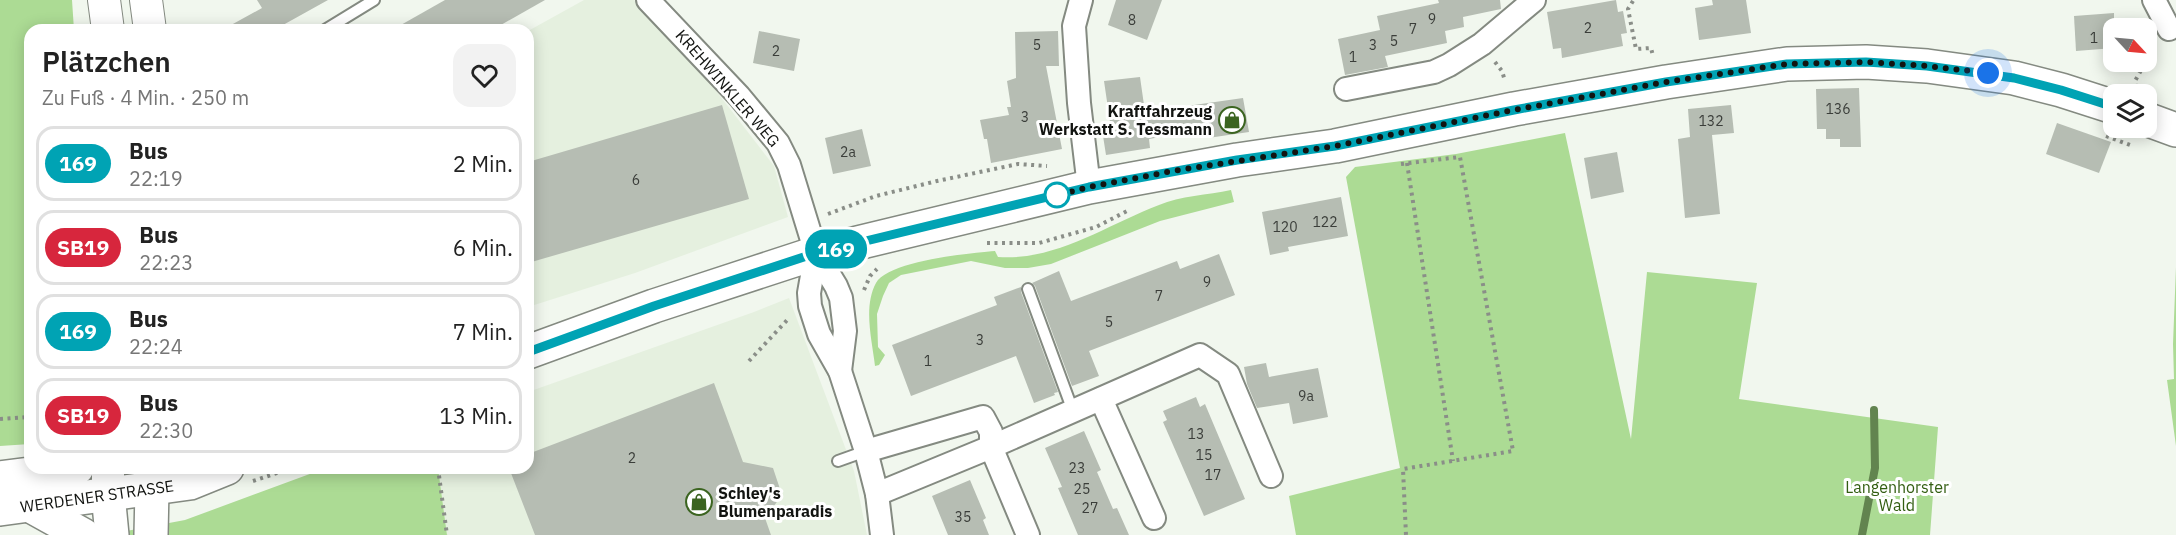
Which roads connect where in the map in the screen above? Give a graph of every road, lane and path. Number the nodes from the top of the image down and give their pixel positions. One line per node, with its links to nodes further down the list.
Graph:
1 (104, 0): 9 (street)
2 (146, 0): 10 (street)
3 (374, 0): 11 (lane)
4 (648, 0): 24 (street, KREHWINKLER WEG)
5 (1082, 0): 23 (street)
6 (1534, 0): 16 (street)
7 (2154, 0): 12 (street)
8 (1633, 1): 13 (path)
9 (107, 24)
10 (149, 24)
11 (335, 24)
12 (2169, 28)
13 (1652, 53)
14 (1498, 67): 15 (path)
15 (1504, 80)
16 (1346, 89)
17 (2103, 105): 23 (main road)
18 (2176, 129): 19 (main road)
19 (2157, 131)
20 (1407, 164): 21 (path); 40 (path); 40 (path)
21 (1396, 165)
22 (937, 181): 24 (path)
23 (1089, 187): 27 (main road)
24 (808, 222): 27 (street, KREHWINKLER WEG)
25 (1096, 227): 26 (path)
26 (1039, 243)
27 (816, 253): 30 (main road); 32 (street); 32 (street)
28 (1028, 289): 34 (lane)
29 (791, 315): 31 (path)
30 (534, 350)
31 (749, 362)
32 (840, 371): 38 (street)
33 (1101, 399): 34 (street); 44 (street); 50 (street)
34 (1073, 411): 37 (street)
35 (24, 417): 36 (path)
36 (0, 419)
37 (991, 447): 38 (street); 48 (street); 56 (street)
38 (866, 451): 39 (lane); 48 (street)
39 (838, 460)
40 (1453, 461): 57 (path)
41 (31, 474): 45 (main road, WERDENER STRASSE)
42 (212, 474): 46 (main road, WERDENER STRASSE)
43 (439, 474): 54 (path)
44 (1271, 476)
45 (0, 478)
46 (151, 478): 47 (main road, WERDENER STRASSE); 53 (main road)
47 (108, 481): 49 (main road, WERDENER STRASSE); 52 (main road)
48 (877, 494): 55 (street)
49 (16, 508): 51 (main road)
50 (1154, 518)
51 (83, 535)
52 (112, 535)
53 (151, 535)
54 (447, 535)
55 (882, 535)
56 (1028, 535)
57 (1406, 535)

